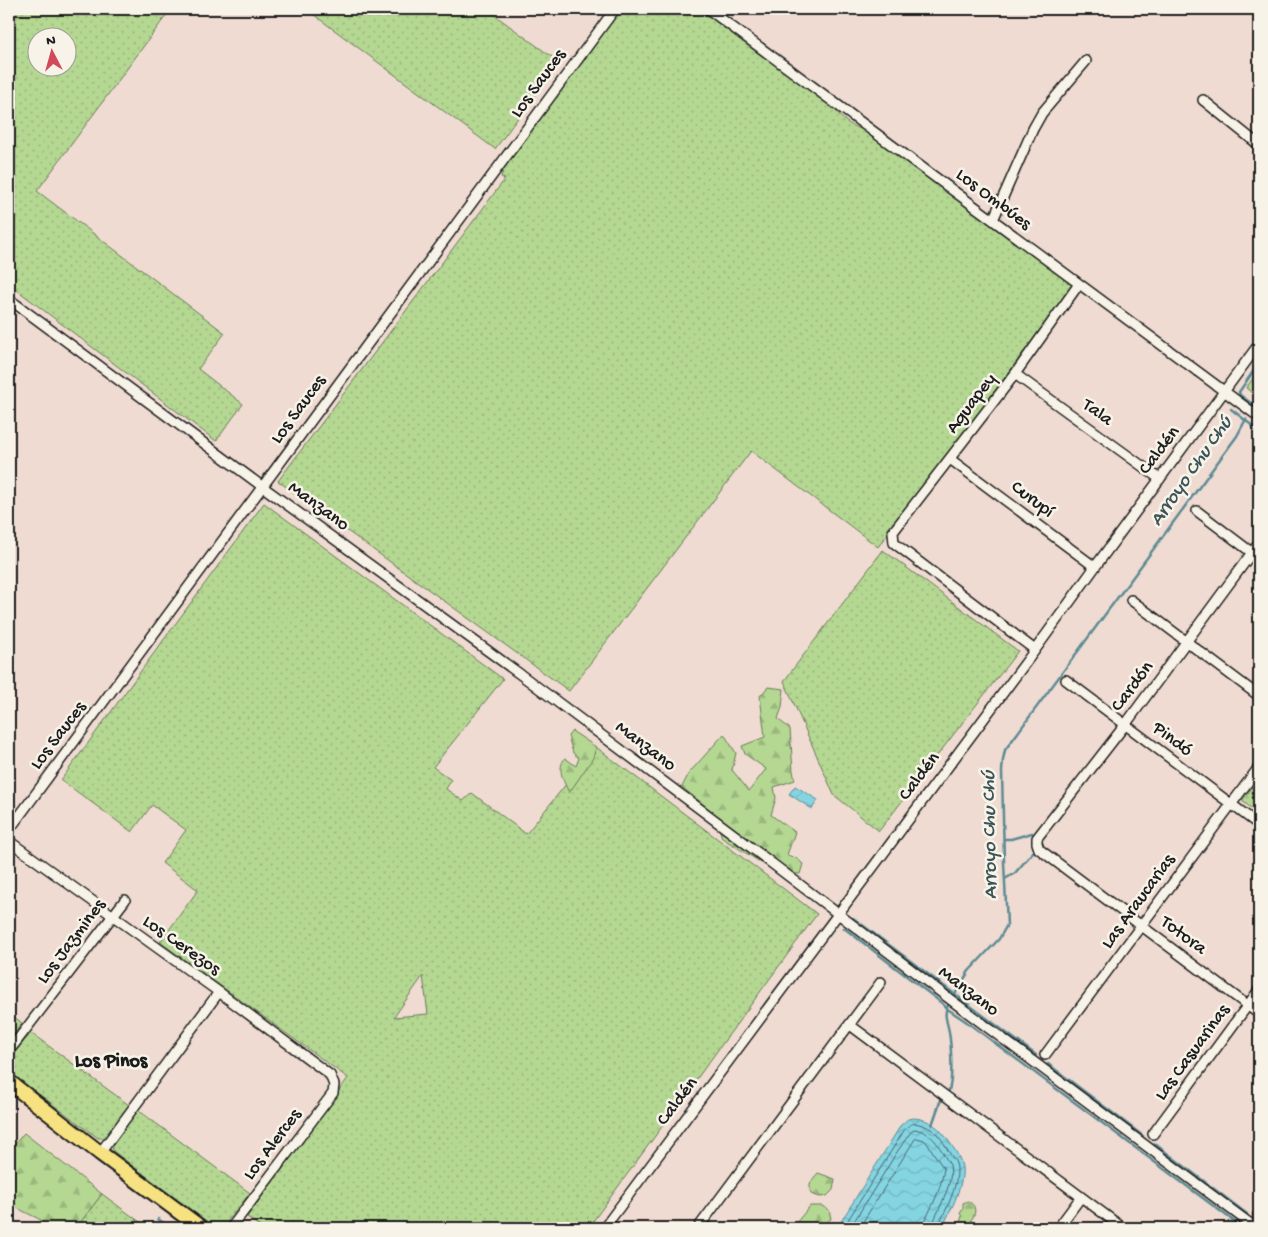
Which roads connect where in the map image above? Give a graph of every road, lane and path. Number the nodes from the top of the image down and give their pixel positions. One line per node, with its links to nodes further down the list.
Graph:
1 (615, 9): 15 (street, Los Sauces)
2 (708, 9): 6 (street, Los Ombúes)
3 (1086, 61): 6 (street)
4 (1203, 100): 5 (street)
5 (1259, 145)
6 (993, 220): 7 (street, Los Ombúes)
7 (1079, 284): 10 (street, Aguapey); 11 (street, Los Ombúes)
8 (9, 299): 15 (street, Manzano)
9 (1259, 344): 11 (street, Caldén)
10 (1015, 374): 13 (street, Aguapey); 14 (street, Tala)
11 (1225, 391): 12 (street, Los Ombúes); 14 (street, Caldén)
12 (1259, 418)
13 (950, 459): 19 (street, Curupí); 22 (street, Aguapey)
14 (1160, 479): 19 (street, Caldén)
15 (263, 487): 29 (street, Los Sauces); 33 (street, Manzano)
16 (1197, 511): 18 (street)
17 (1259, 544): 18 (street, Cardón)
18 (1256, 556): 21 (street, Cardón)
19 (1095, 566): 22 (street, Caldén)
20 (1131, 600): 21 (street)
21 (1186, 642): 24 (street); 25 (street, Cardón)
22 (1035, 650): 33 (street, Caldén)
23 (1066, 680): 25 (street, Pindó)
24 (1259, 696)
25 (1125, 725): 27 (street, Pindó); 31 (street, Cardón)
26 (1259, 767): 27 (street, Las Araucarias)
27 (1231, 804): 28 (street, Pindó); 35 (street, Las Araucarias)
28 (1259, 825)
29 (9, 830)
30 (9, 841): 34 (street, Los Cerezos)
31 (1039, 849): 35 (street, Totora)
32 (125, 900): 34 (street, Los Jazmines)
33 (838, 914): 51 (street, Caldén); 55 (street, Manzano)
34 (112, 916): 38 (street, Los Cerezos); 42 (street, Los Jazmines)
35 (1142, 926): 39 (street, Totora); 43 (street, Las Araucarias)
36 (881, 982): 41 (street)
37 (1259, 990): 39 (street, Las Casuarinas)
38 (219, 992): 44 (street, Los Cerezos); 47 (street)
39 (1248, 1006): 40 (street, Totora); 46 (street, Las Casuarinas)
40 (1259, 1014)
41 (850, 1025): 48 (street); 52 (street)
42 (9, 1051)
43 (1045, 1055)
44 (332, 1080): 50 (street, Los Alerces)
45 (9, 1082): 47 (main road)
46 (1153, 1134)
47 (100, 1153): 49 (main road)
48 (1081, 1197): 53 (street); 54 (street)
49 (201, 1228)
50 (231, 1228)
51 (604, 1228)
52 (698, 1228)
53 (1058, 1228)
54 (1123, 1228)
55 (1256, 1228)

